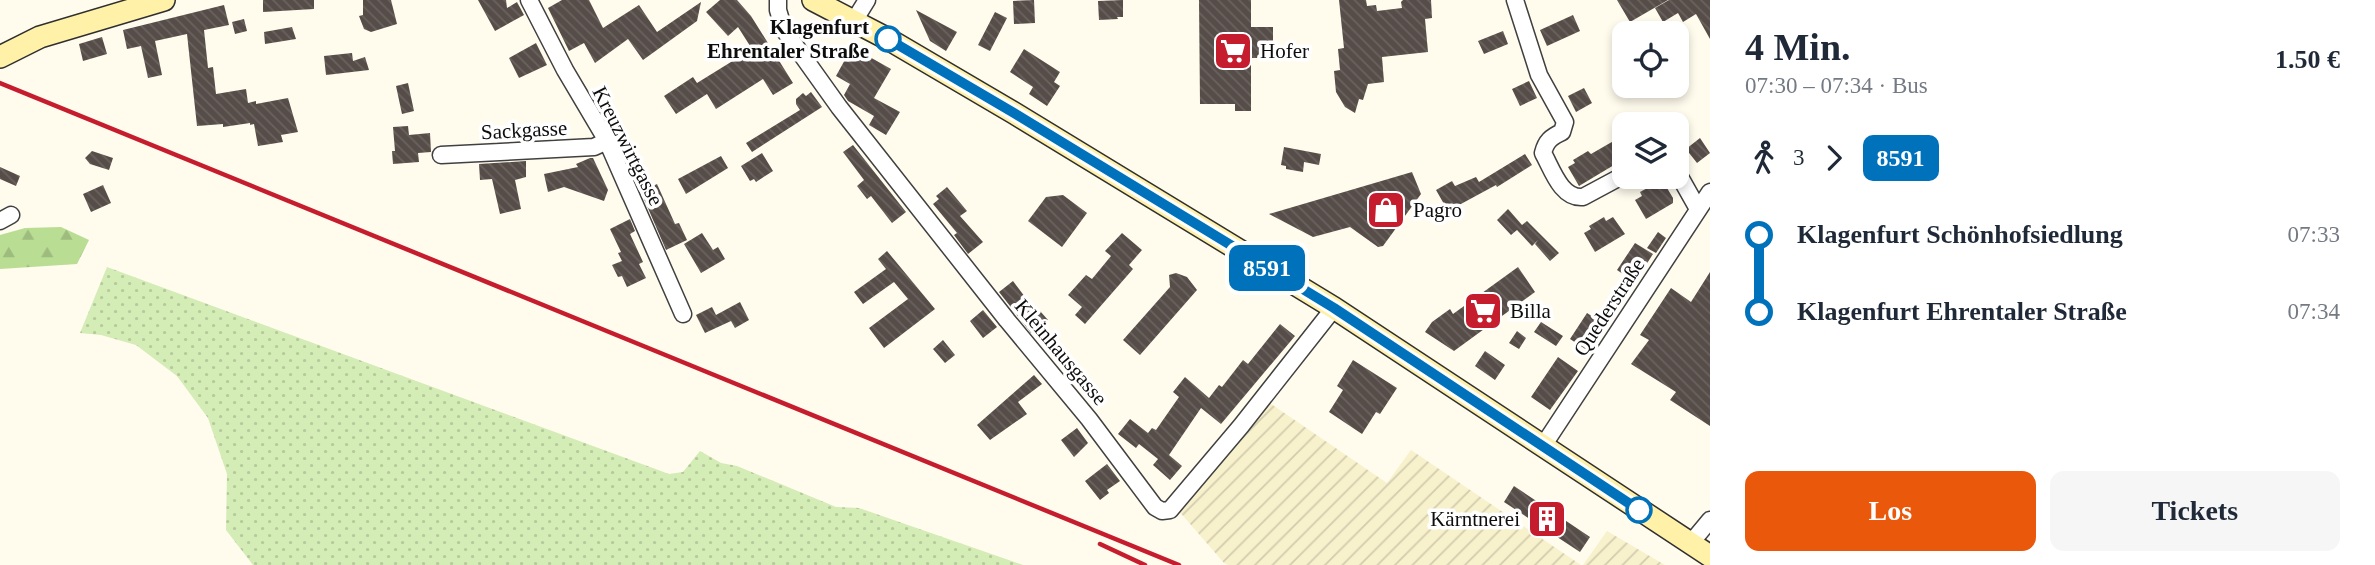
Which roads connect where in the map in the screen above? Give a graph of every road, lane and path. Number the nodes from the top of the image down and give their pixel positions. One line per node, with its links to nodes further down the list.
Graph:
1 (163, 0): 8 (main road)
2 (529, 0): 9 (street, Kreuzwirtgasse)
3 (778, 0): 15 (street, Kleinhausgasse)
4 (813, 0): 7 (main road)
5 (867, 0): 7 (street)
6 (1515, 0): 11 (street)
7 (854, 21): 15 (main road)
8 (2, 53)
9 (607, 141): 10 (street, Sackgasse); 16 (street, Kreuzwirtgasse)
10 (441, 155)
11 (1612, 181)
12 (1687, 189): 14 (street)
13 (1710, 192): 14 (street, Quederstraße)
14 (1698, 209): 17 (street, Quederstraße)
15 (1334, 308): 17 (main road)
16 (683, 314)
17 (1542, 446): 19 (main road)
18 (1710, 520): 19 (street)
19 (1690, 544): 20 (main road)
20 (1710, 556)

